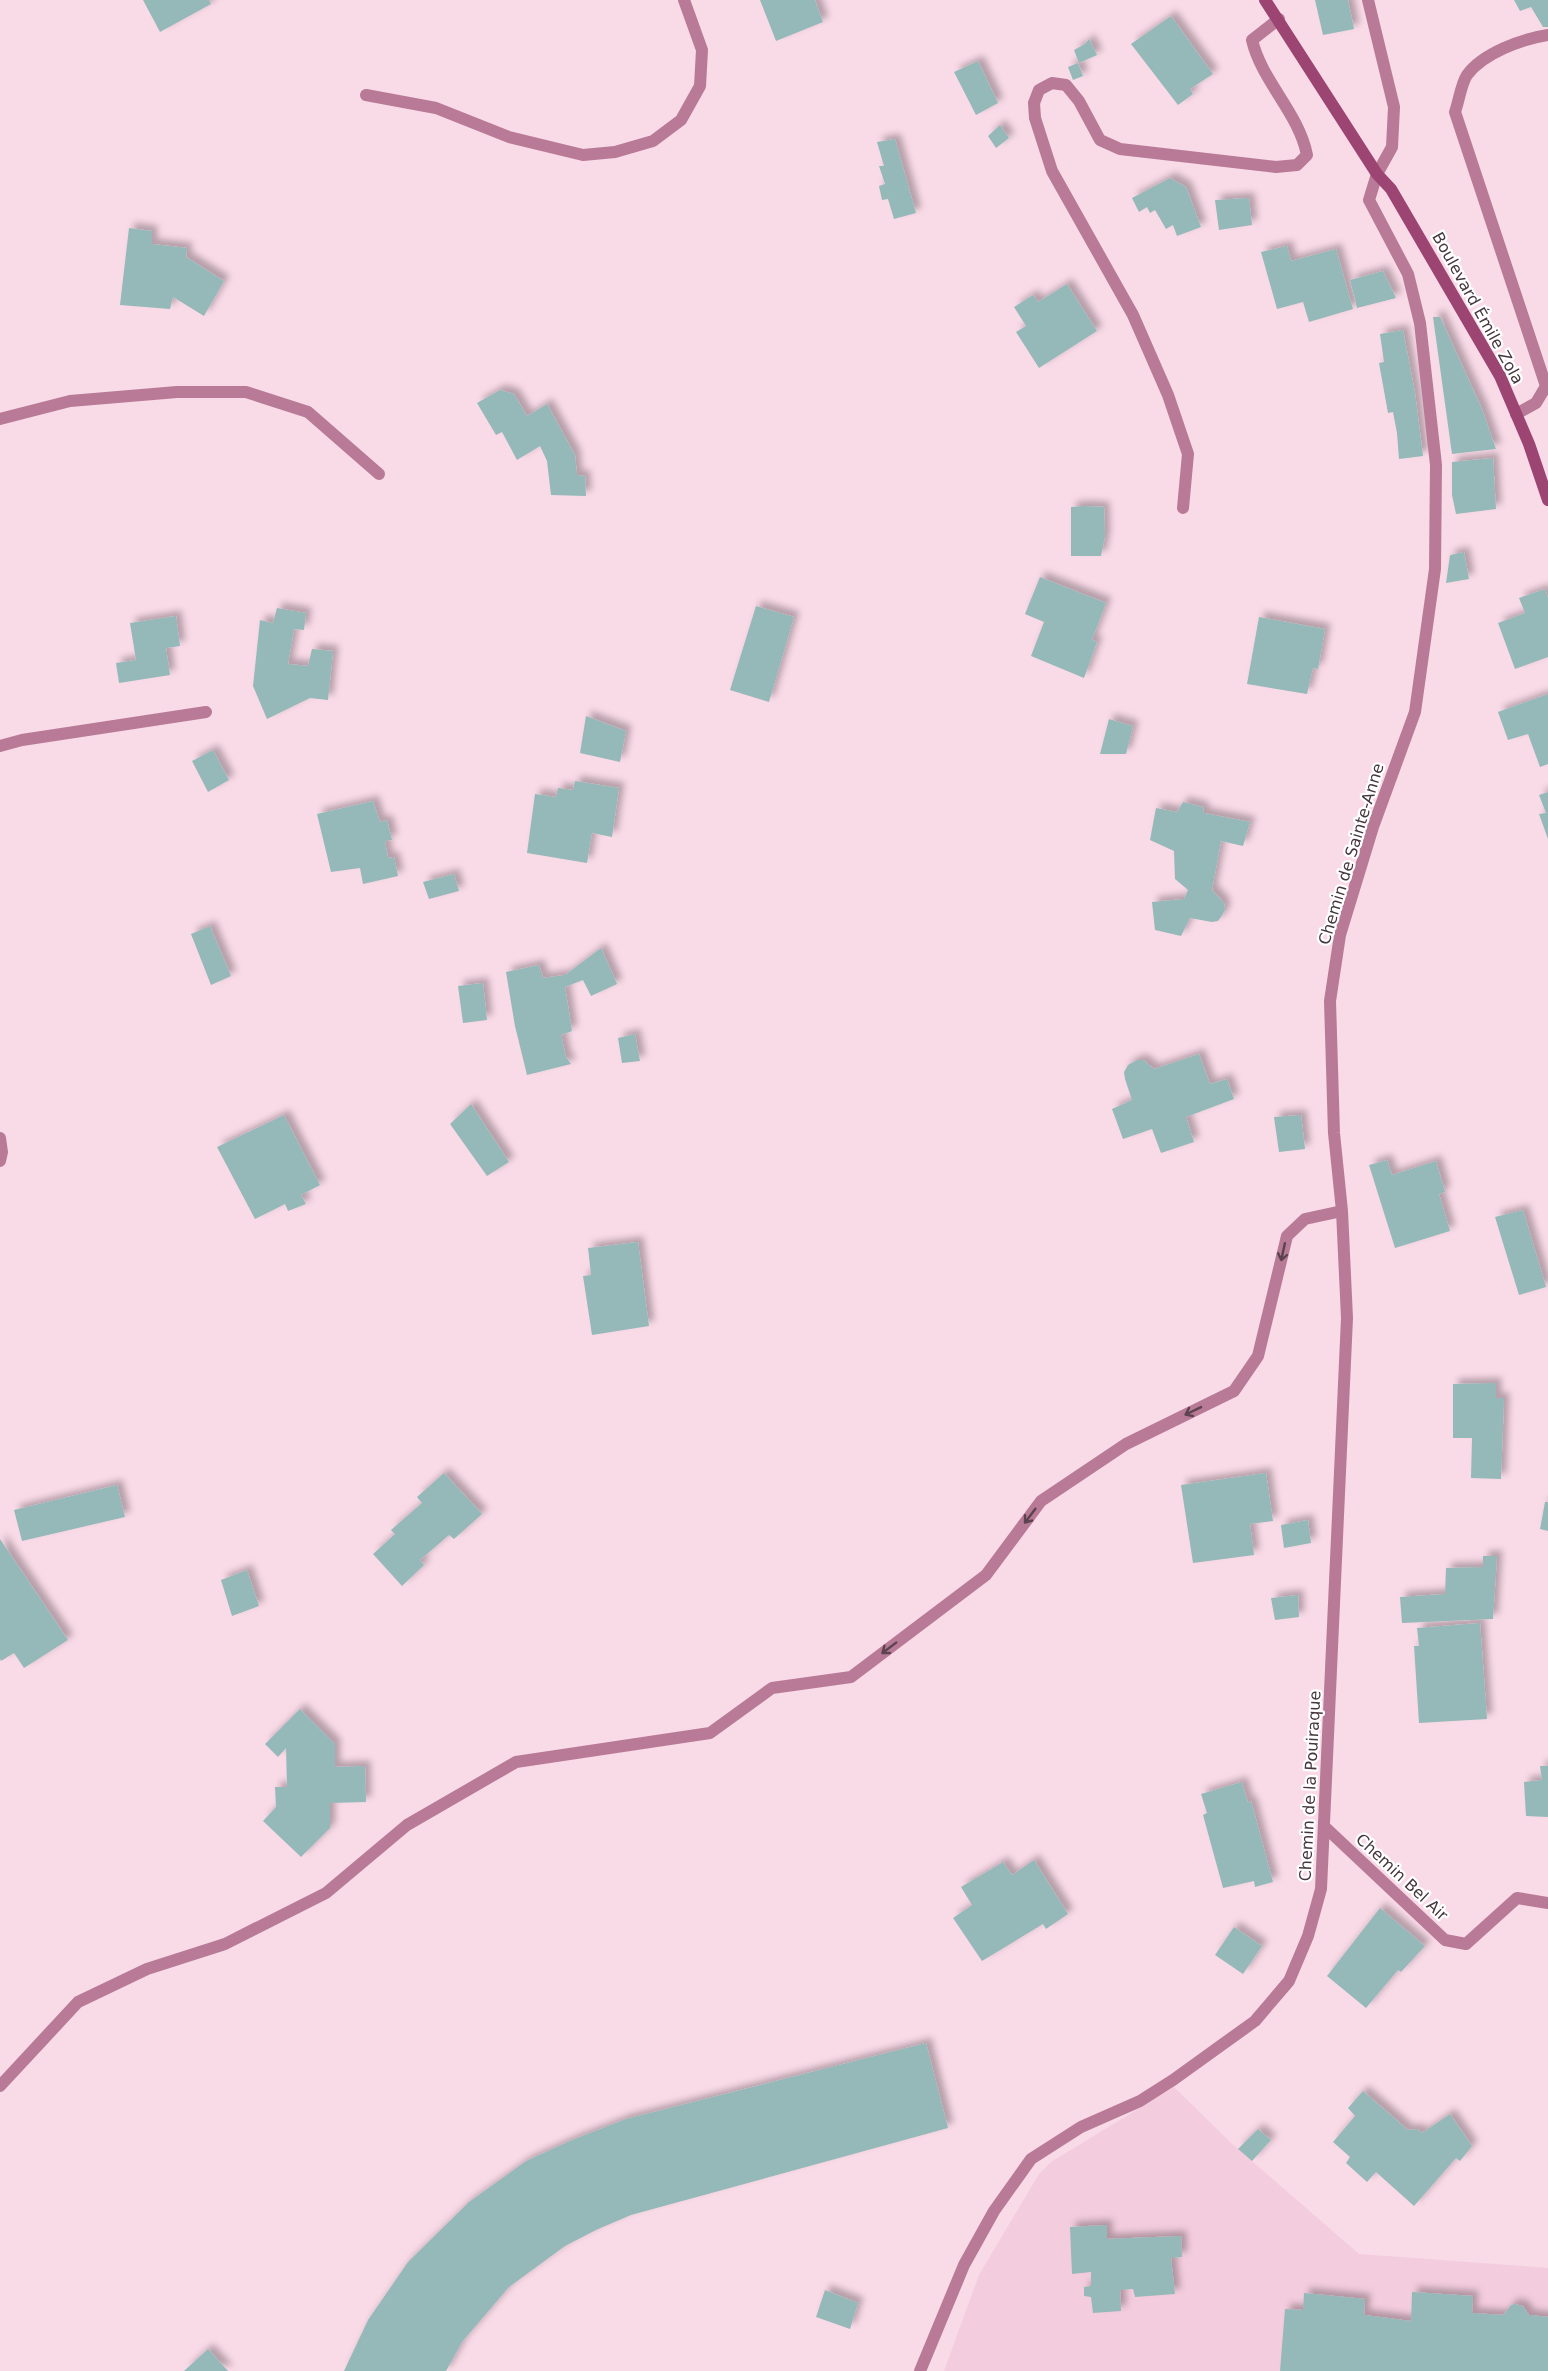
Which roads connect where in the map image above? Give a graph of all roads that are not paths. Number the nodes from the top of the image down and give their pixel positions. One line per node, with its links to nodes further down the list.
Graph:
1 (684, 0): 6 (street)
2 (1266, 0): 4 (main road, Boulevard Émile Zola)
3 (1368, 0): 7 (street, Chemin de Sainte-Anne)
4 (1279, 20): 7 (main road, Boulevard Émile Zola); 12 (street)
5 (1548, 36): 8 (street)
6 (366, 95)
7 (1377, 174): 8 (main road, Boulevard Émile Zola); 17 (street, Chemin de Sainte-Anne)
8 (1516, 414): 11 (main road, Boulevard Émile Zola)
9 (0, 419): 10 (street)
10 (379, 474)
11 (1548, 500)
12 (1183, 508)
13 (206, 712): 14 (street)
14 (0, 746)
15 (0, 1138): 16 (street)
16 (0, 1161)
17 (1342, 1211): 18 (street, Chemin de la Pouiraque); 20 (street, one-way to 20)
18 (1326, 1828): 19 (street, Chemin Bel Air); 21 (street, Chemin de la Pouiraque)
19 (1548, 1903)
20 (0, 2086)
21 (920, 2371)

